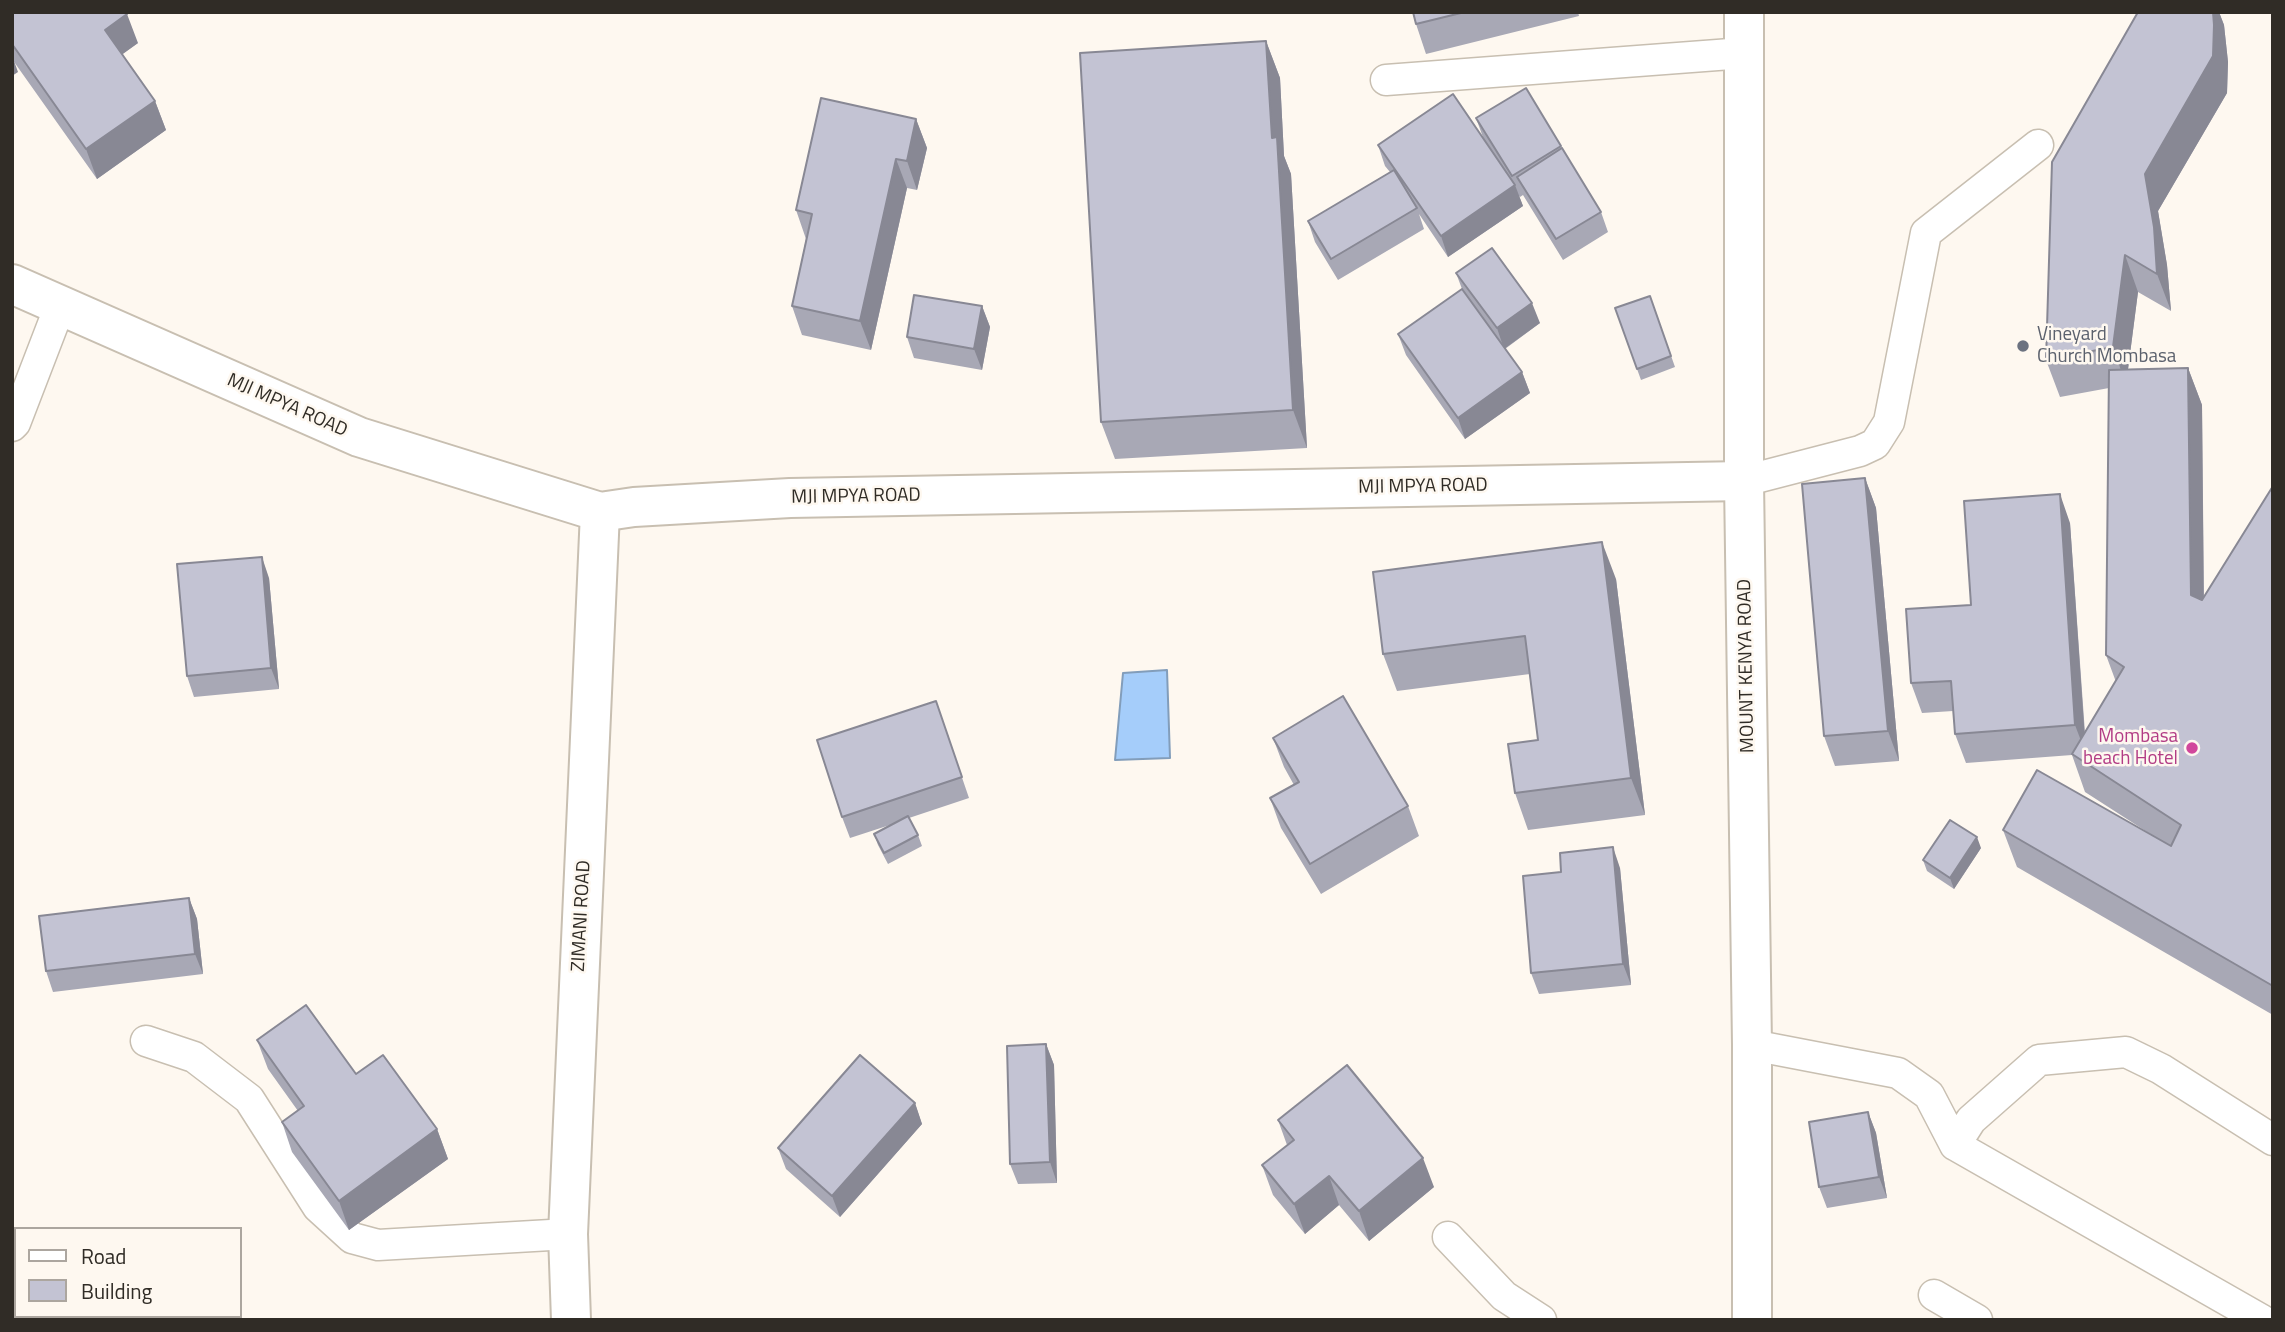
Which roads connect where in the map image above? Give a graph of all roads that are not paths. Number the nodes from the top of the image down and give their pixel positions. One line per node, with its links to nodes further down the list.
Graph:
1 (1744, 12): 2 (street, MOUNT KENYA ROAD)
2 (1744, 53): 3 (lane); 8 (street, MOUNT KENYA ROAD)
3 (1386, 80)
4 (2038, 145): 8 (lane)
5 (12, 284): 6 (street, MJI MPYA ROAD)
6 (60, 306): 7 (lane); 9 (street, MJI MPYA ROAD)
7 (12, 426)
8 (1744, 481): 9 (street, MJI MPYA ROAD); 11 (street, MOUNT KENYA ROAD)
9 (600, 512): 14 (street, ZIMANI ROAD)
10 (146, 1041): 14 (lane)
11 (1752, 1045): 13 (lane); 19 (street, MOUNT KENYA ROAD)
12 (2273, 1140): 13 (lane)
13 (1955, 1145): 21 (lane)
14 (568, 1234): 17 (street, ZIMANI ROAD)
15 (1448, 1237): 18 (lane)
16 (1934, 1295): 20 (lane)
17 (571, 1320)
18 (1541, 1320)
19 (1752, 1320)
20 (1976, 1320)
21 (2262, 1320)

